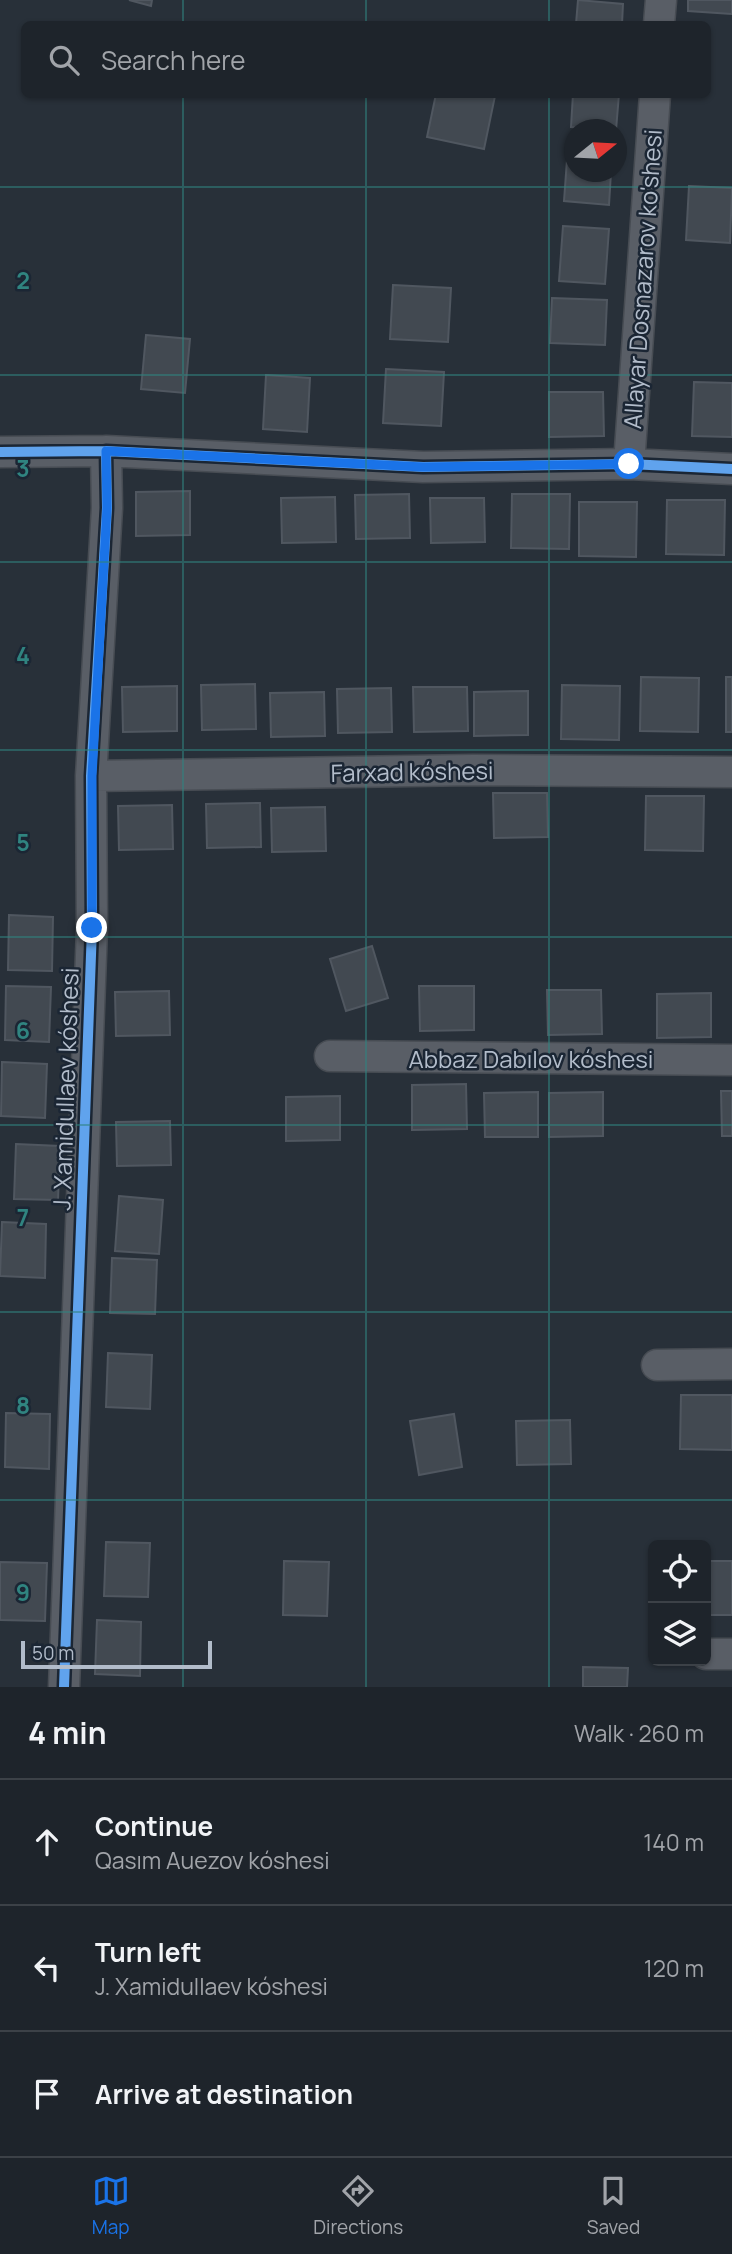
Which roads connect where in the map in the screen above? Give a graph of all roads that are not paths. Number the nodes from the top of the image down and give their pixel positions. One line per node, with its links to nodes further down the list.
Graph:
1 (661, 0): 2 (street)
2 (659, 21)
3 (654, 98): 6 (street, Allayar Dosnazarov ko'shesi)
4 (106, 451): 5 (street); 6 (street); 9 (street, J. Xamidullaev kóshesi)
5 (0, 452)
6 (629, 464): 7 (street)
7 (732, 469)
8 (732, 772): 9 (street, Farxad kóshesi)
9 (92, 776): 16 (street, J. Xamidullaev kóshesi)
10 (330, 1056): 11 (street, Abbaz Dabılov kóshesi)
11 (732, 1060)
12 (732, 1364): 13 (street)
13 (657, 1365)
14 (711, 1654): 15 (street)
15 (732, 1654)
16 (64, 1687)

